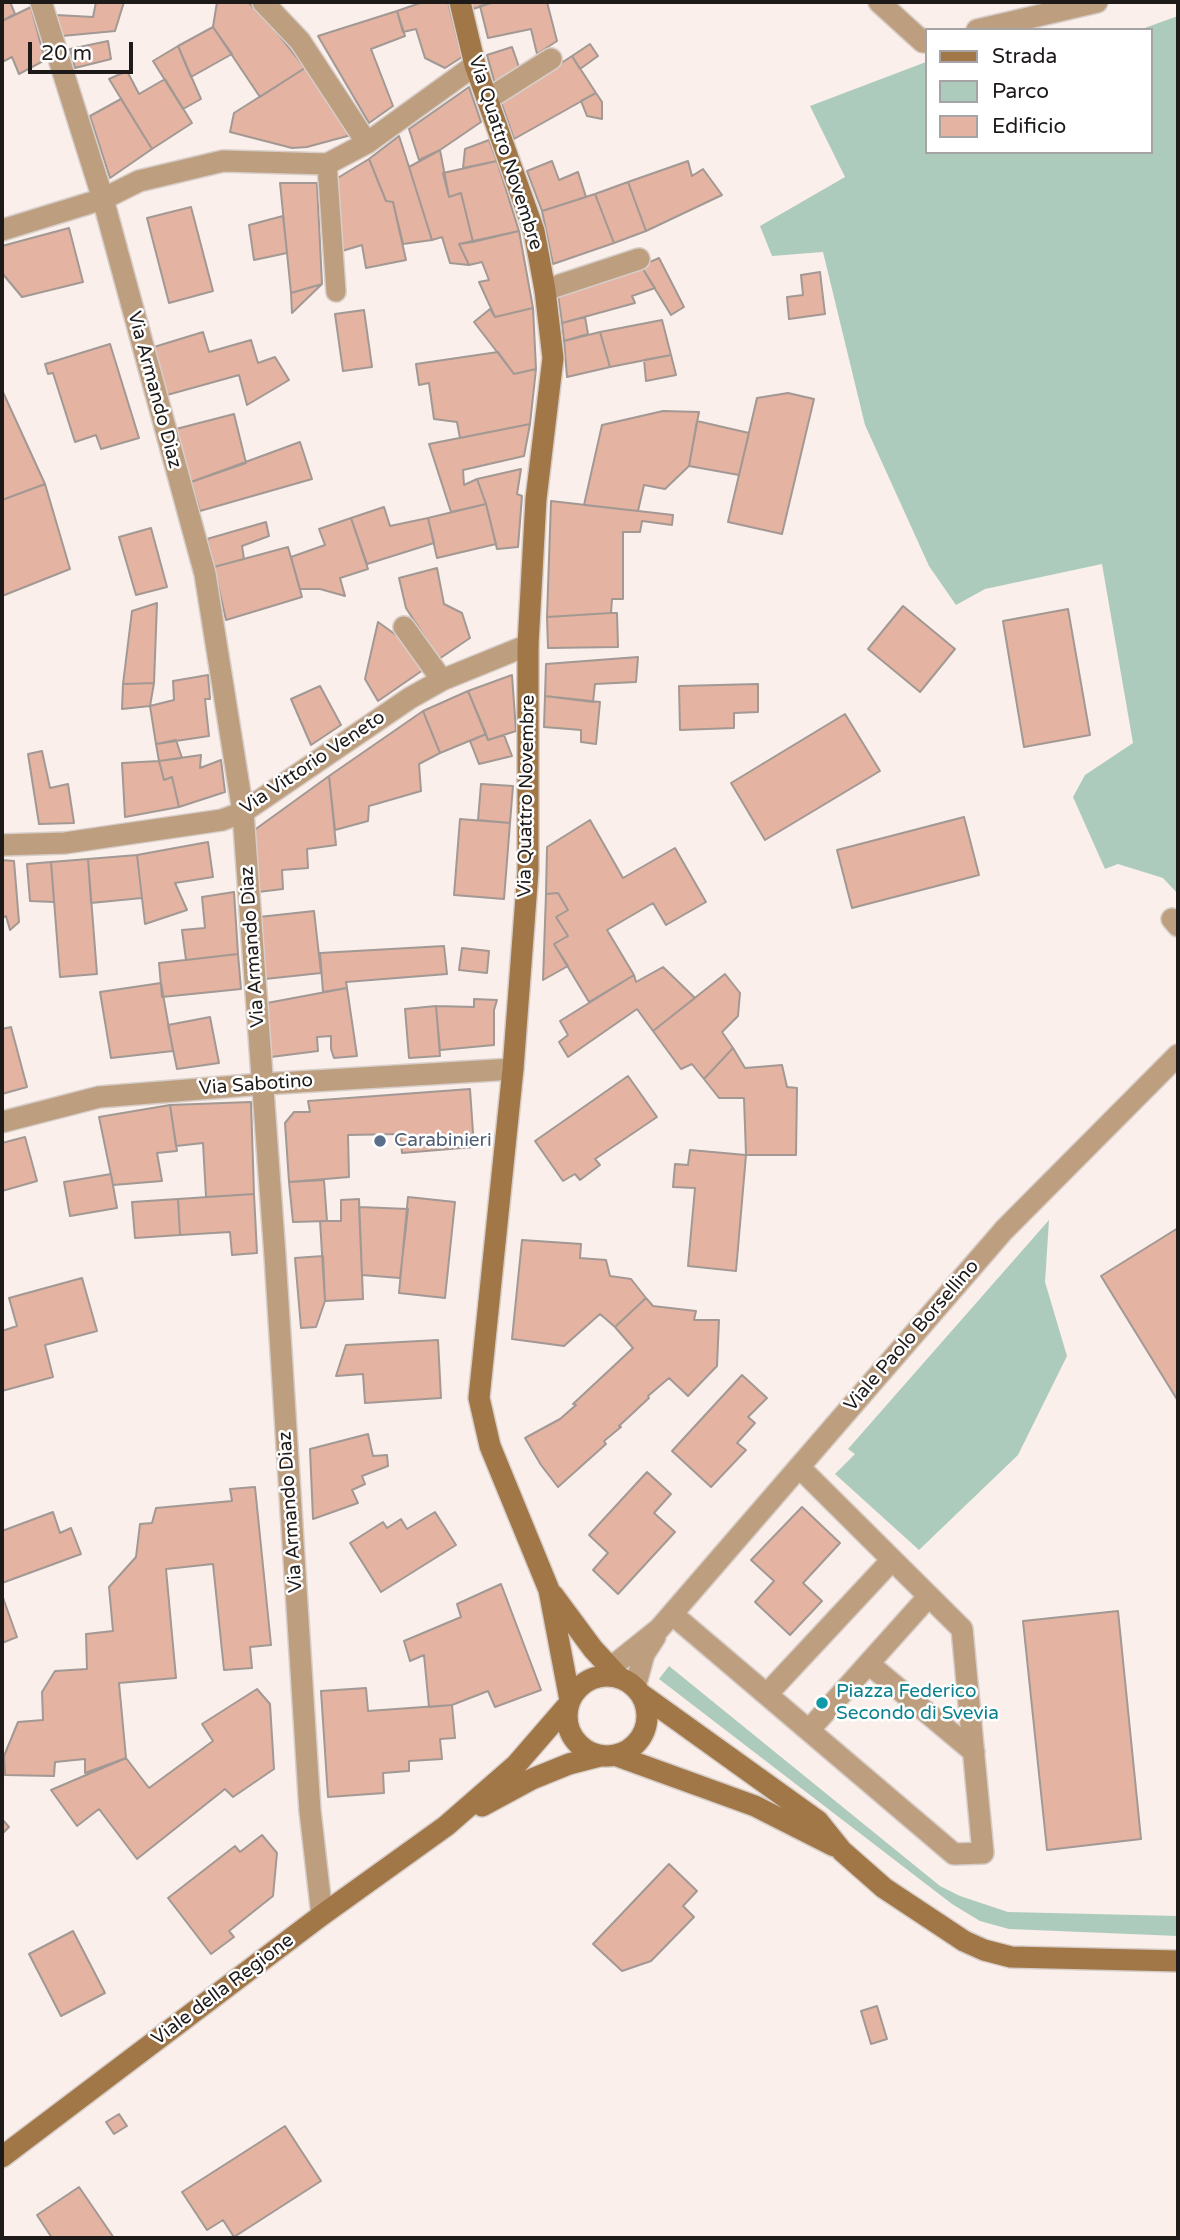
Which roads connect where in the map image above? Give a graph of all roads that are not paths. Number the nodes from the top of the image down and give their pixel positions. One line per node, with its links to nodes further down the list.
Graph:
1 (41, 2): 13 (street, Via Armando Diaz)
2 (262, 2): 11 (street)
3 (460, 2): 9 (street, Via Quattro Novembre)
4 (878, 2): 7 (street)
5 (1097, 2): 6 (street)
6 (986, 28)
7 (925, 42)
8 (551, 58): 10 (street)
9 (475, 65): 10 (street, Via Quattro Novembre); 11 (street)
10 (488, 99): 16 (street, Via Quattro Novembre)
11 (367, 143): 12 (street)
12 (327, 164): 13 (street); 17 (lane)
13 (103, 199): 14 (street); 21 (street, Via Armando Diaz)
14 (2, 230)
15 (639, 259): 16 (street)
16 (545, 290): 19 (street, Via Quattro Novembre)
17 (336, 292)
18 (404, 627): 20 (street)
19 (528, 645): 20 (street, Via Vittorio Veneto); 24 (street, Via Quattro Novembre)
20 (442, 680): 21 (street, Via Vittorio Veneto)
21 (243, 812): 22 (street, Via Vittorio Veneto); 25 (street, Via Armando Diaz)
22 (2, 845)
23 (1178, 1055): 27 (street, Viale Paolo Borsellino)
24 (513, 1069): 25 (street, Via Sabotino); 29 (street, Via Quattro Novembre)
25 (263, 1084): 26 (street, Via Sabotino); 41 (street, Via Armando Diaz)
26 (2, 1122)
27 (799, 1467): 28 (street); 31 (street, Viale Paolo Borsellino)
28 (892, 1560): 30 (street); 34 (street)
29 (550, 1590): 33 (street); 35 (street)
30 (929, 1596): 32 (street); 37 (street)
31 (666, 1621): 33 (street); 33 (street); 34 (street)
32 (869, 1664): 36 (street); 37 (street)
33 (621, 1680): 35 (street); 38 (street); 40 (street)
34 (767, 1694): 36 (street)
35 (569, 1703): 38 (street); 39 (street)
36 (810, 1730): 37 (street)
37 (974, 1752)
38 (609, 1756): 39 (street); 40 (street)
39 (446, 1826): 41 (street, Viale della Regione)
40 (842, 1850): 42 (street)
41 (322, 1916): 43 (street, Viale della Regione)
42 (1178, 1961)
43 (2, 2157)

